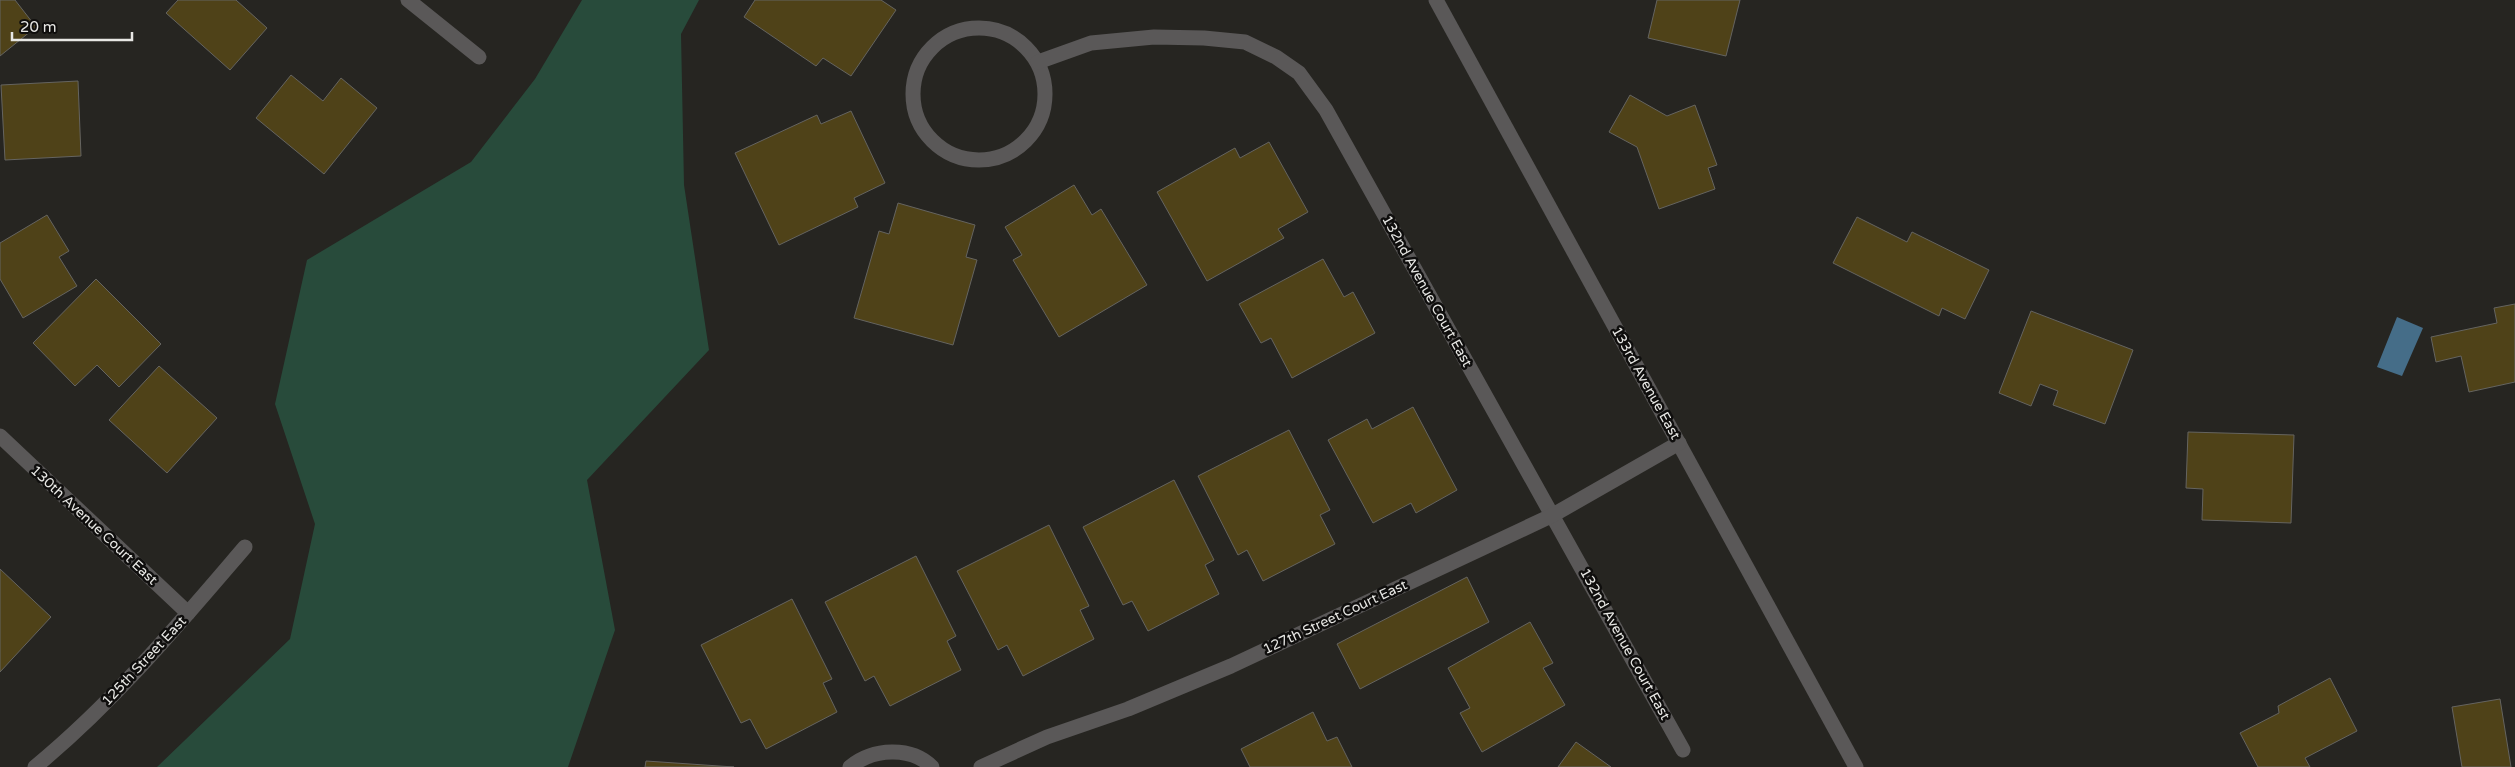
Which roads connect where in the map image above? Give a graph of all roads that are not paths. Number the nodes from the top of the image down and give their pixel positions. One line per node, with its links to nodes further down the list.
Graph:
1 (408, 0): 3 (street)
2 (1436, 0): 6 (street, 133rd Avenue East)
3 (479, 57)
4 (1038, 62): 4 (street); 7 (street, 132nd Avenue Court East)
5 (0, 436): 9 (street, 130th Avenue Court East)
6 (1679, 443): 7 (street, 127th Street Court East); 15 (street, 133rd Avenue East)
7 (1553, 515): 10 (street, 132nd Avenue Court East); 14 (street, 127th Street Court East)
8 (245, 547): 9 (street, 125th Street East)
9 (188, 613): 11 (street, 125th Street East)
10 (1683, 750)
11 (34, 767)
12 (850, 767): 13 (street)
13 (932, 767)
14 (981, 767)
15 (1856, 767)

